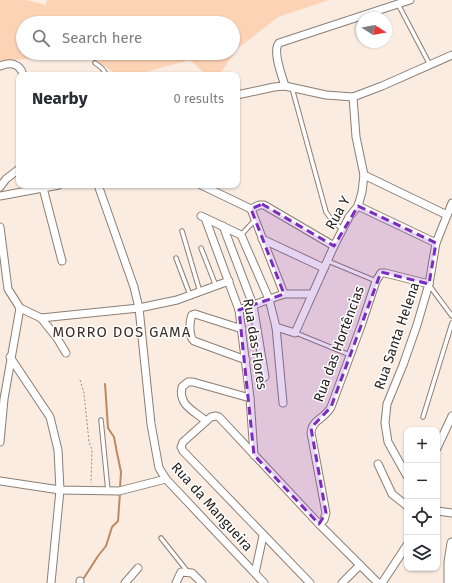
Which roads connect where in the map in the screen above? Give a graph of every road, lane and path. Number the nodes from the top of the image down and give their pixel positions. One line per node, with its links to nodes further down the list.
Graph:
1 (410, 0): 2 (street)
2 (398, 4): 5 (lane); 9 (street)
3 (452, 55): 5 (street)
4 (95, 63): 8 (lane)
5 (430, 65): 11 (street)
6 (0, 66): 7 (street)
7 (22, 72)
8 (105, 72)
9 (288, 87): 10 (street); 11 (street); 26 (lane)
10 (240, 95)
11 (353, 97): 13 (street, Rua Y)
12 (16, 171): 14 (street)
13 (364, 175): 20 (street, Rua Y); 22 (street)
14 (0, 187)
15 (43, 188): 18 (street); 34 (street)
16 (99, 188): 49 (street, Rua da Mangueira)
17 (208, 188): 21 (street)
18 (0, 196)
19 (452, 203): 22 (street, Rua Santa Helena)
20 (358, 206): 26 (street, Rua Y); 30 (street)
21 (251, 208): 23 (street); 31 (street)
22 (447, 215): 30 (street, Rua Santa Helena)
23 (255, 220): 28 (lane); 29 (street)
24 (223, 226): 28 (street); 36 (street, Rua das Flores); 47 (street)
25 (0, 227): 41 (street)
26 (343, 229): 31 (street, Rua Y)
27 (182, 231): 42 (lane)
28 (241, 235): 46 (street)
29 (262, 239): 35 (street); 43 (street)
30 (436, 244): 38 (street, Rua Santa Helena)
31 (334, 246): 35 (street, Rua Y)
32 (201, 248): 40 (lane)
33 (176, 258): 45 (lane)
34 (62, 261)
35 (326, 265): 37 (lane); 44 (street, Rua Y)
36 (229, 281): 40 (street); 50 (street, Rua das Flores)
37 (376, 281): 38 (street); 58 (street, Rua das Hortências)
38 (429, 284): 51 (lane); 73 (street, Rua Santa Helena)
39 (0, 286): 41 (street)
40 (216, 286): 42 (street)
41 (8, 289): 48 (street)
42 (200, 292): 45 (street)
43 (284, 294): 44 (street); 46 (street)
44 (312, 294): 56 (street, Rua Y)
45 (190, 295): 49 (street)
46 (269, 299): 47 (street); 54 (street)
47 (253, 305): 50 (street); 61 (street)
48 (20, 308): 52 (street); 59 (street)
49 (139, 308): 52 (street); 74 (street, Rua da Mangueira)
50 (239, 310): 55 (street, Rua das Flores)
51 (452, 316)
52 (41, 318): 57 (street)
53 (452, 323): 66 (lane)
54 (276, 327): 56 (street); 64 (street)
55 (242, 329): 60 (street, Rua das Flores); 60 (street)
56 (295, 333): 58 (lane)
57 (66, 353)
58 (350, 355): 82 (street, Rua das Hortências)
59 (10, 357): 69 (street); 76 (street)
60 (246, 360): 63 (street, Rua das Flores)
61 (265, 377)
62 (80, 380): 77 (path)
63 (250, 398): 68 (street); 71 (street, Rua das Flores)
64 (283, 403)
65 (452, 416): 70 (street)
66 (423, 417)
67 (101, 420): 78 (lane)
68 (206, 421): 71 (street); 83 (street)
69 (0, 442)
70 (440, 442)
71 (254, 455): 82 (street)
72 (378, 464): 79 (street)
73 (404, 471)
74 (166, 479): 78 (street); 90 (street, Rua da Mangueira)
75 (0, 481): 76 (street)
76 (60, 490): 77 (street); 91 (street)
77 (90, 490): 78 (street)
78 (108, 491)
79 (404, 504)
80 (440, 511): 81 (street)
81 (452, 513)
82 (320, 524): 87 (street)
83 (263, 536): 90 (street); 96 (street)
84 (161, 538): 89 (lane)
85 (452, 543): 100 (street)
86 (404, 550): 99 (street)
87 (360, 565): 97 (street); 98 (street)
88 (138, 568): 92 (street)
89 (185, 572): 93 (street); 94 (street)
90 (255, 573): 95 (street, Rua da Mangueira)
91 (51, 583)
92 (125, 583)
93 (176, 583)
94 (202, 583)
95 (264, 583)
96 (310, 583)
97 (342, 583)
98 (378, 583)
99 (382, 583)
100 (449, 583)

